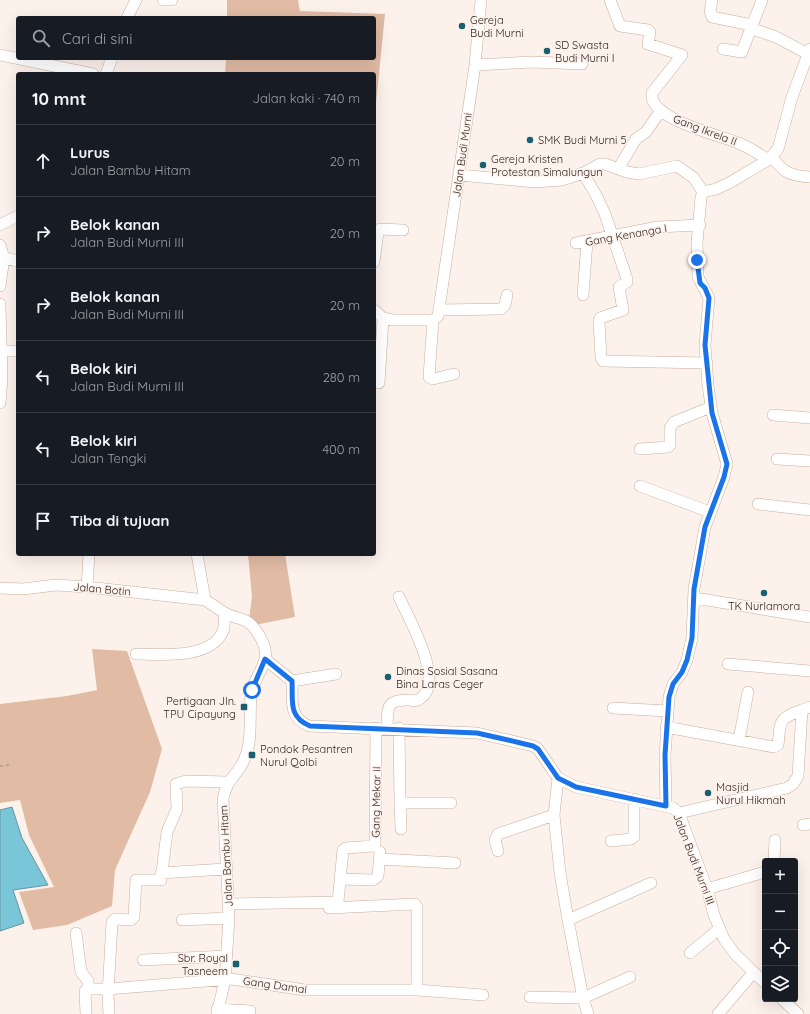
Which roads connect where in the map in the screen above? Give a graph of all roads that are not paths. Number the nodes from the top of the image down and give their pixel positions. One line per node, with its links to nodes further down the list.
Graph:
1 (136, 0): 8 (street)
2 (163, 0): 3 (street)
3 (172, 0)
4 (482, 0): 17 (street, Jalan Budi Murni)
5 (610, 0): 20 (street, Gang Ikrela II)
6 (712, 0): 9 (street)
7 (762, 0): 9 (street)
8 (128, 16)
9 (751, 26): 10 (street); 12 (street)
10 (723, 49)
11 (0, 55): 13 (street)
12 (809, 55): 21 (street)
13 (16, 58)
14 (24, 60): 18 (street)
15 (111, 60): 19 (street)
16 (582, 64): 17 (street)
17 (475, 65): 24 (street, Jalan Budi Murni)
18 (83, 72)
19 (107, 72)
20 (661, 110): 21 (street, Gang Ikrela II); 22 (street)
21 (770, 158): 25 (street, Gang Ikrela II); 26 (street)
22 (618, 169): 23 (street); 26 (street)
23 (583, 173): 24 (street); 31 (street)
24 (459, 175): 40 (street, Jalan Budi Murni)
25 (810, 177)
26 (703, 192): 29 (street)
27 (16, 217): 28 (street)
28 (0, 225)
29 (700, 225): 31 (street, Gang Kenanga I); 46 (street)
30 (403, 230): 33 (street)
31 (612, 238): 38 (street, Gang Kenanga I); 46 (street)
32 (0, 245): 34 (street)
33 (376, 247)
34 (4, 258): 35 (street); 36 (street)
35 (16, 261)
36 (0, 286)
37 (507, 295): 40 (street)
38 (583, 295)
39 (0, 304): 44 (street)
40 (440, 310): 43 (street)
41 (376, 312): 42 (street)
42 (383, 318): 43 (street); 48 (street)
43 (433, 320): 47 (street)
44 (1, 351): 45 (street); 49 (street)
45 (16, 351)
46 (707, 363): 50 (street)
47 (454, 374)
48 (380, 383)
49 (0, 403)
50 (711, 407): 53 (street); 59 (street)
51 (773, 415): 52 (street)
52 (810, 418)
53 (640, 449)
54 (777, 459): 55 (street)
55 (810, 461)
56 (640, 486): 59 (street)
57 (758, 504): 58 (street)
58 (810, 510)
59 (710, 512): 65 (street)
60 (89, 556): 62 (street)
61 (197, 556): 66 (street)
62 (87, 587): 63 (street, Jalan Botin); 66 (street, Jalan Botin)
63 (0, 588)
64 (399, 597): 80 (street, Gang Mekar II)
65 (694, 598): 68 (street); 78 (street)
66 (205, 600): 67 (street)
67 (225, 613): 69 (street); 70 (street)
68 (810, 617)
69 (136, 654)
70 (265, 659): 74 (street); 84 (street)
71 (728, 664): 72 (street)
72 (810, 671)
73 (336, 674): 74 (street)
74 (292, 681): 80 (street, Jalan Budi Murni III)
75 (748, 692): 82 (street)
76 (613, 708): 78 (street)
77 (806, 708): 82 (street); 89 (street)
78 (668, 711): 79 (street)
79 (666, 727): 82 (street); 88 (street)
80 (382, 728): 81 (street, Jalan Budi Murni III); 94 (street, Gang Mekar II)
81 (399, 728): 83 (street, Jalan Budi Murni III); 86 (street)
82 (739, 740)
83 (558, 778): 85 (street, Jalan Budi Murni III); 90 (street)
84 (227, 782): 99 (street, Jalan Bambu Hitam); 100 (street)
85 (634, 799): 88 (street, Jalan Budi Murni III); 93 (street)
86 (400, 803): 87 (street); 91 (street)
87 (451, 803)
88 (666, 806): 89 (street, Jalan Budi Murni III)
89 (679, 813): 104 (street, Jalan Budi Murni III)
90 (554, 815): 95 (street); 107 (street)
91 (401, 829)
92 (775, 840): 96 (street)
93 (611, 841)
94 (375, 844): 97 (street); 102 (street, Gang Mekar II)
95 (498, 851)
96 (774, 858)
97 (379, 859): 98 (street); 102 (street)
98 (455, 863)
99 (225, 869): 100 (street); 105 (street, Jalan Bambu Hitam)
100 (161, 873): 118 (street)
101 (762, 873): 104 (street)
102 (340, 879): 105 (street)
103 (651, 883): 107 (street)
104 (707, 889): 108 (street, Jalan Budi Murni III)
105 (228, 912): 106 (street); 111 (street, Jalan Bambu Hitam); 119 (street)
106 (182, 920)
107 (568, 920): 122 (street)
108 (719, 929): 110 (street); 113 (street, Jalan Budi Murni III)
109 (76, 933): 117 (street)
110 (690, 953)
111 (226, 956): 112 (street); 115 (street, Jalan Bambu Hitam)
112 (143, 960)
113 (753, 973): 116 (street, Jalan Budi Murni III); 129 (street)
114 (630, 977): 122 (street)
115 (225, 980): 118 (street, Gang Damai); 119 (street, Gang Damai); 125 (street, Jalan Bambu Hitam)
116 (762, 980)
117 (88, 989): 118 (street, Gang Damai); 126 (street)
118 (108, 989): 127 (street)
119 (417, 990): 120 (street, Gang Damai)
120 (483, 995)
121 (530, 997): 122 (street)
122 (583, 998): 128 (street)
123 (785, 1002): 130 (street)
124 (250, 1011): 125 (street)
125 (217, 1012)
126 (86, 1014)
127 (109, 1014)
128 (588, 1014)
129 (718, 1014)
130 (798, 1014)

